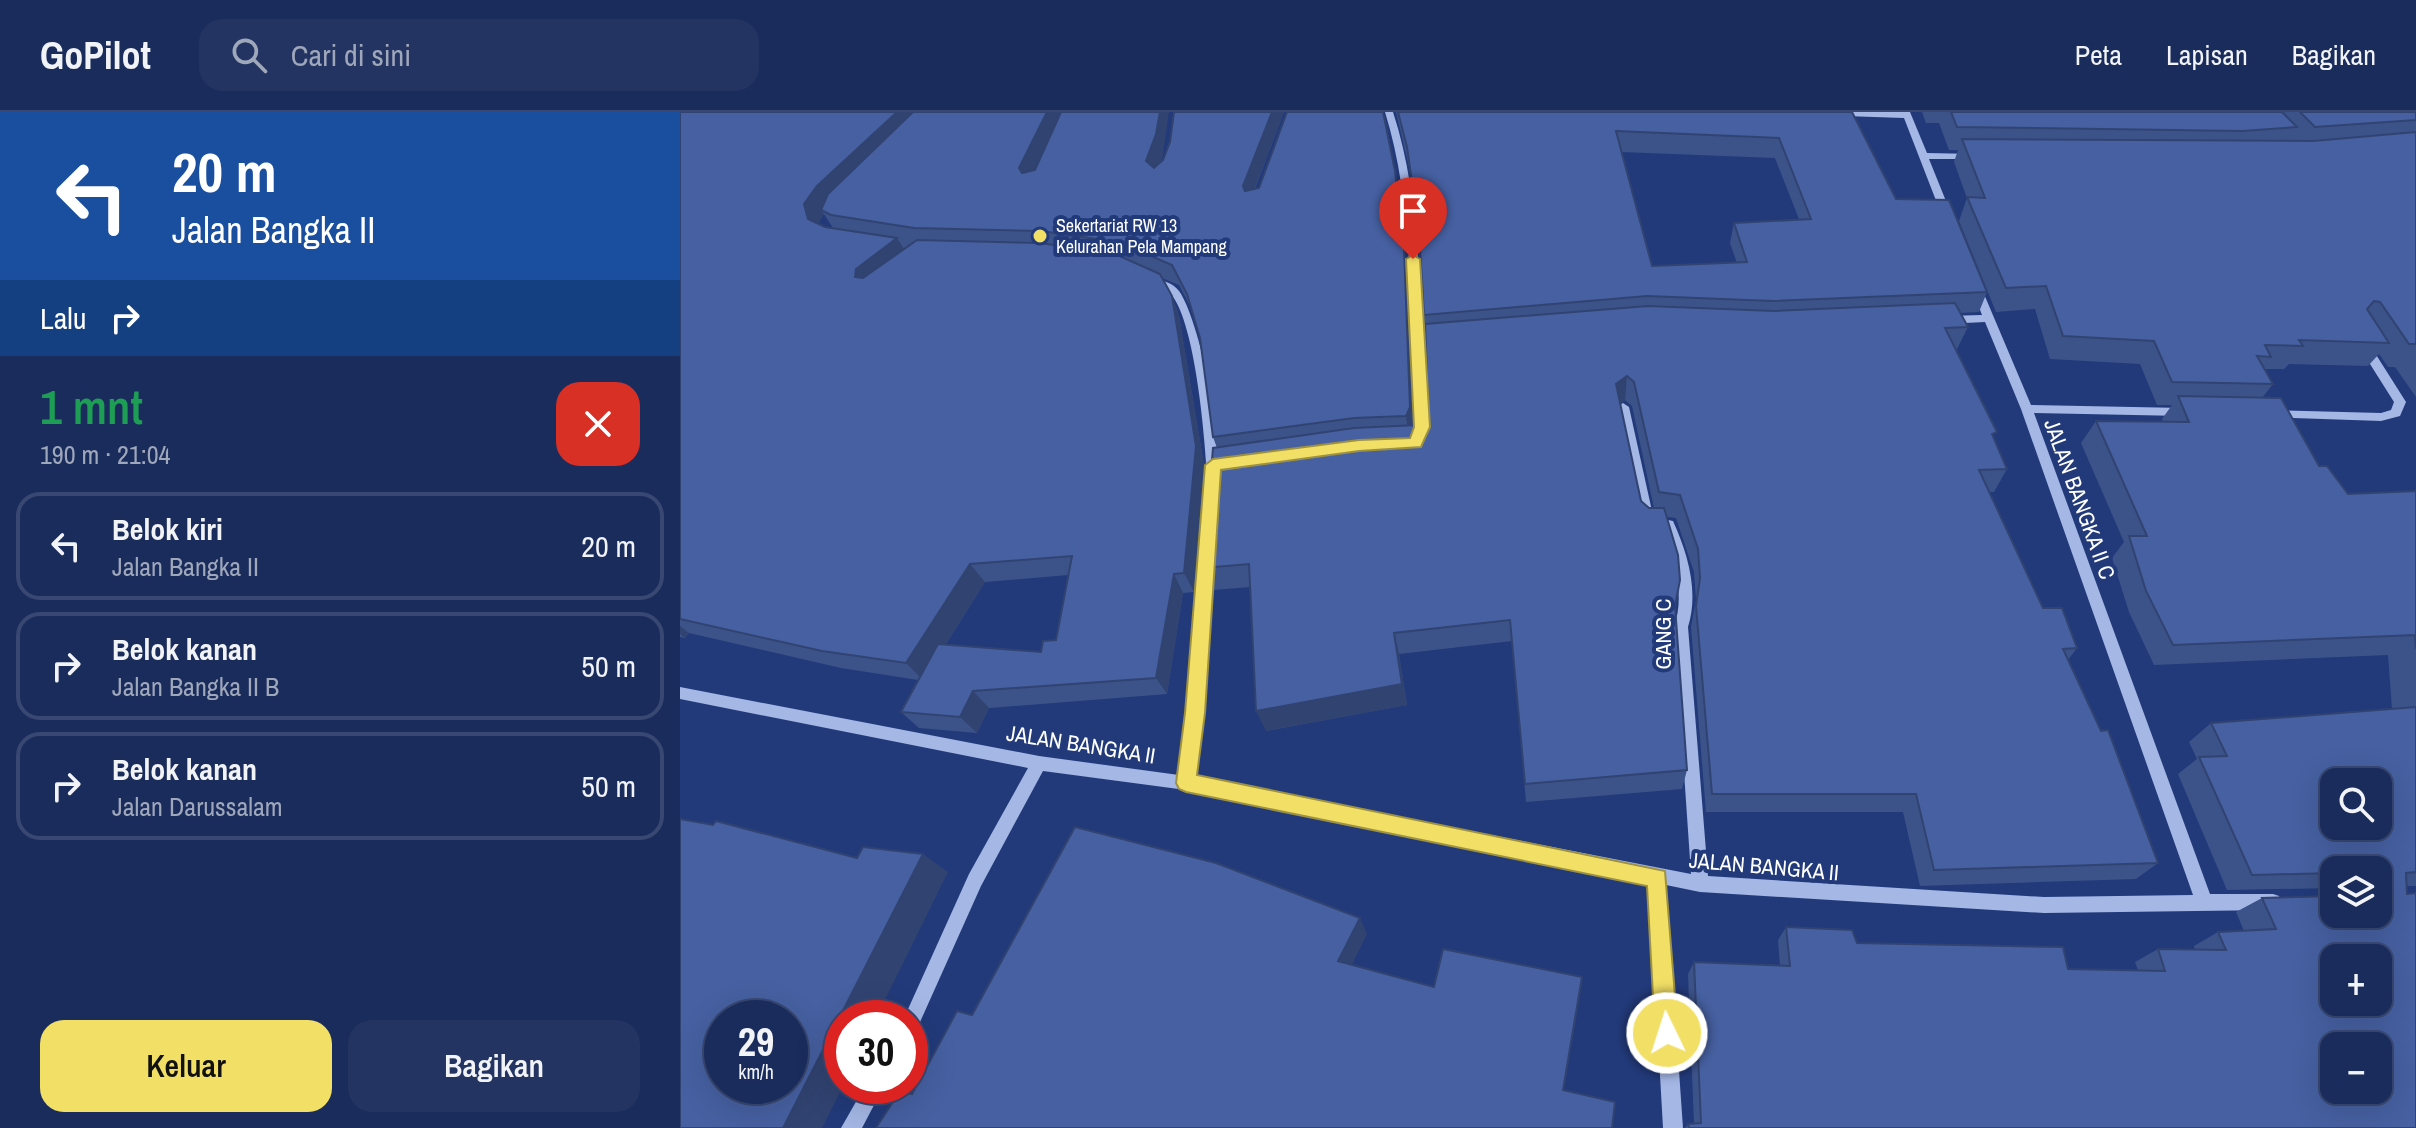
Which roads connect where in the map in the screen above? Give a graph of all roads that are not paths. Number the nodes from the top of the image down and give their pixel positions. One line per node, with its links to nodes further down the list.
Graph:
1 (1389, 112): 13 (street)
2 (1814, 112): 3 (street)
3 (1906, 114): 4 (street)
4 (1922, 156): 5 (street); 6 (street)
5 (1982, 156)
6 (1953, 230)
7 (1138, 273): 20 (street)
8 (1971, 274): 9 (street, JALAN BANGKA II C)
9 (1989, 318): 10 (street); 15 (street, JALAN BANGKA II C)
10 (1926, 321)
11 (2356, 331): 17 (street)
12 (1463, 338): 13 (street)
13 (1418, 342): 18 (street)
14 (1623, 407): 27 (street, GANG C)
15 (2027, 409): 16 (street); 29 (street, JALAN BANGKA II C)
16 (2193, 412)
17 (2256, 414)
18 (1416, 443)
19 (1227, 463): 20 (street)
20 (1213, 465): 21 (street)
21 (1213, 491)
22 (1209, 539): 25 (street)
23 (680, 693): 24 (street, JALAN BANGKA II)
24 (1039, 763): 25 (street, JALAN BANGKA II); 30 (street)
25 (1186, 783): 26 (street, JALAN BANGKA II)
26 (1657, 878): 27 (street, JALAN BANGKA II); 33 (street)
27 (1700, 884): 29 (street, JALAN BANGKA II)
28 (2291, 901): 29 (street, JALAN BANGKA II)
29 (2205, 904)
30 (921, 1000)
31 (865, 1104): 32 (street)
32 (851, 1128)
33 (1673, 1128)

